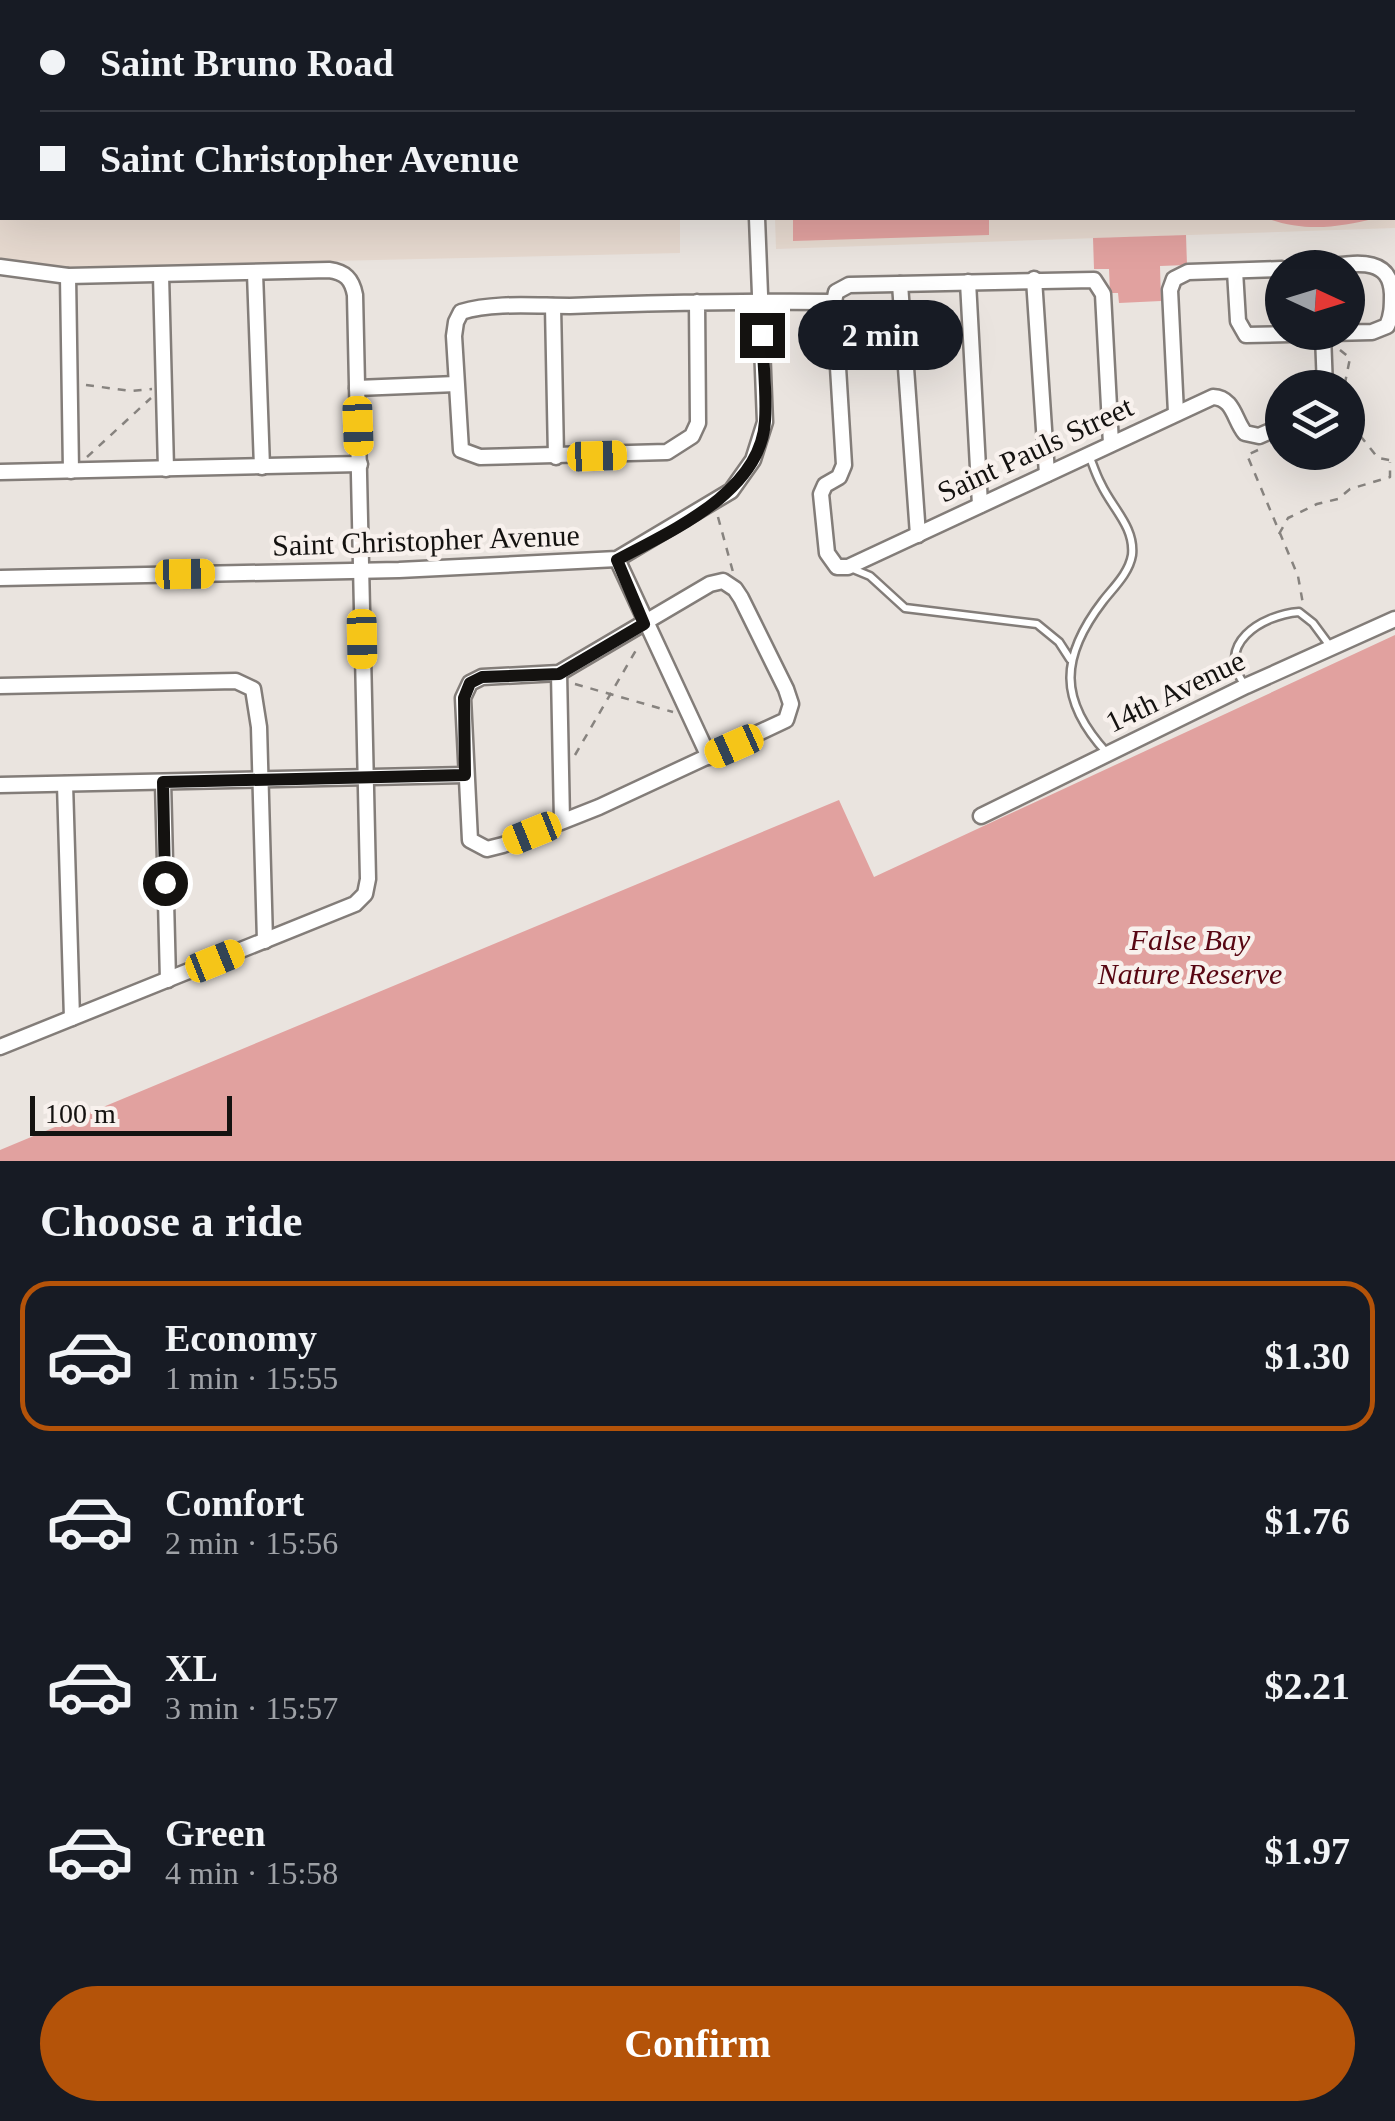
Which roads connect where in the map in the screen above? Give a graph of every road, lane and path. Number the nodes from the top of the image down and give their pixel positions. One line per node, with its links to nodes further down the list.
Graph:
1 (756, 220): 12 (street, Saint Christopher Avenue)
2 (1365, 265): 16 (street)
3 (0, 267): 7 (street)
4 (1265, 270): 5 (street)
5 (1235, 271): 17 (street); 22 (street)
6 (255, 273): 8 (street); 21 (street); 31 (street)
7 (68, 276): 8 (street); 19 (street)
8 (161, 276): 20 (street)
9 (1034, 279): 10 (street); 25 (street); 35 (street)
10 (968, 282): 11 (street); 37 (street)
11 (900, 284): 14 (street); 38 (street)
12 (761, 301): 13 (street); 14 (street); 36 (street, Saint Christopher Avenue)
13 (697, 302): 15 (street); 28 (street)
14 (834, 302): 41 (street)
15 (553, 306): 18 (street); 28 (street)
16 (1365, 332)
17 (1265, 335)
18 (456, 384): 21 (street); 28 (street)
19 (70, 385): 20 (path); 33 (street)
20 (164, 388): 32 (street); 33 (path)
21 (357, 388): 30 (street)
22 (1176, 413): 23 (street, Saint Pauls Street); 25 (street, Saint Pauls Street)
23 (1265, 433)
24 (1365, 442): 29 (path)
25 (1111, 444): 27 (street, Saint Pauls Street)
26 (1265, 447): 39 (path)
27 (1088, 454): 35 (street, Saint Pauls Street); 49 (lane)
28 (556, 457)
29 (1392, 462): 39 (path)
30 (360, 464): 31 (street); 42 (street)
31 (262, 466): 32 (street)
32 (166, 469): 33 (street)
33 (71, 471): 34 (street)
34 (0, 472)
35 (1047, 474): 37 (street, Saint Pauls Street)
36 (711, 503): 40 (street, Saint Christopher Avenue); 44 (path)
37 (980, 505): 38 (street, Saint Pauls Street)
38 (918, 535): 41 (street, Saint Pauls Street)
39 (1279, 535): 45 (path)
40 (617, 560): 42 (street, Saint Christopher Avenue); 47 (street)
41 (848, 567): 49 (lane)
42 (361, 570): 43 (street, Saint Christopher Avenue); 59 (street)
43 (0, 578)
44 (735, 589): 47 (street); 56 (street)
45 (1306, 616): 48 (lane); 52 (lane)
46 (1395, 619): 48 (street, 14th Avenue)
47 (647, 630): 50 (street); 53 (path); 54 (street)
48 (1331, 647): 52 (street, 14th Avenue)
49 (1071, 660): 55 (lane)
50 (559, 676): 53 (path); 57 (street); 58 (street)
51 (0, 686): 60 (street)
52 (1246, 686): 55 (street, 14th Avenue)
53 (609, 695): 54 (path); 57 (path)
54 (689, 715): 56 (street)
55 (1107, 754): 64 (street, 14th Avenue)
56 (708, 758): 65 (street)
57 (562, 770): 65 (street)
58 (465, 775): 59 (street); 65 (street)
59 (366, 777): 60 (street); 66 (street)
60 (260, 779): 61 (street); 66 (street)
61 (163, 782): 62 (street); 67 (street)
62 (65, 784): 63 (street); 68 (street)
63 (0, 785)
64 (982, 816)
65 (562, 822)
66 (265, 941): 67 (street)
67 (168, 980): 68 (street)
68 (72, 1018): 69 (street)
69 (0, 1047)

